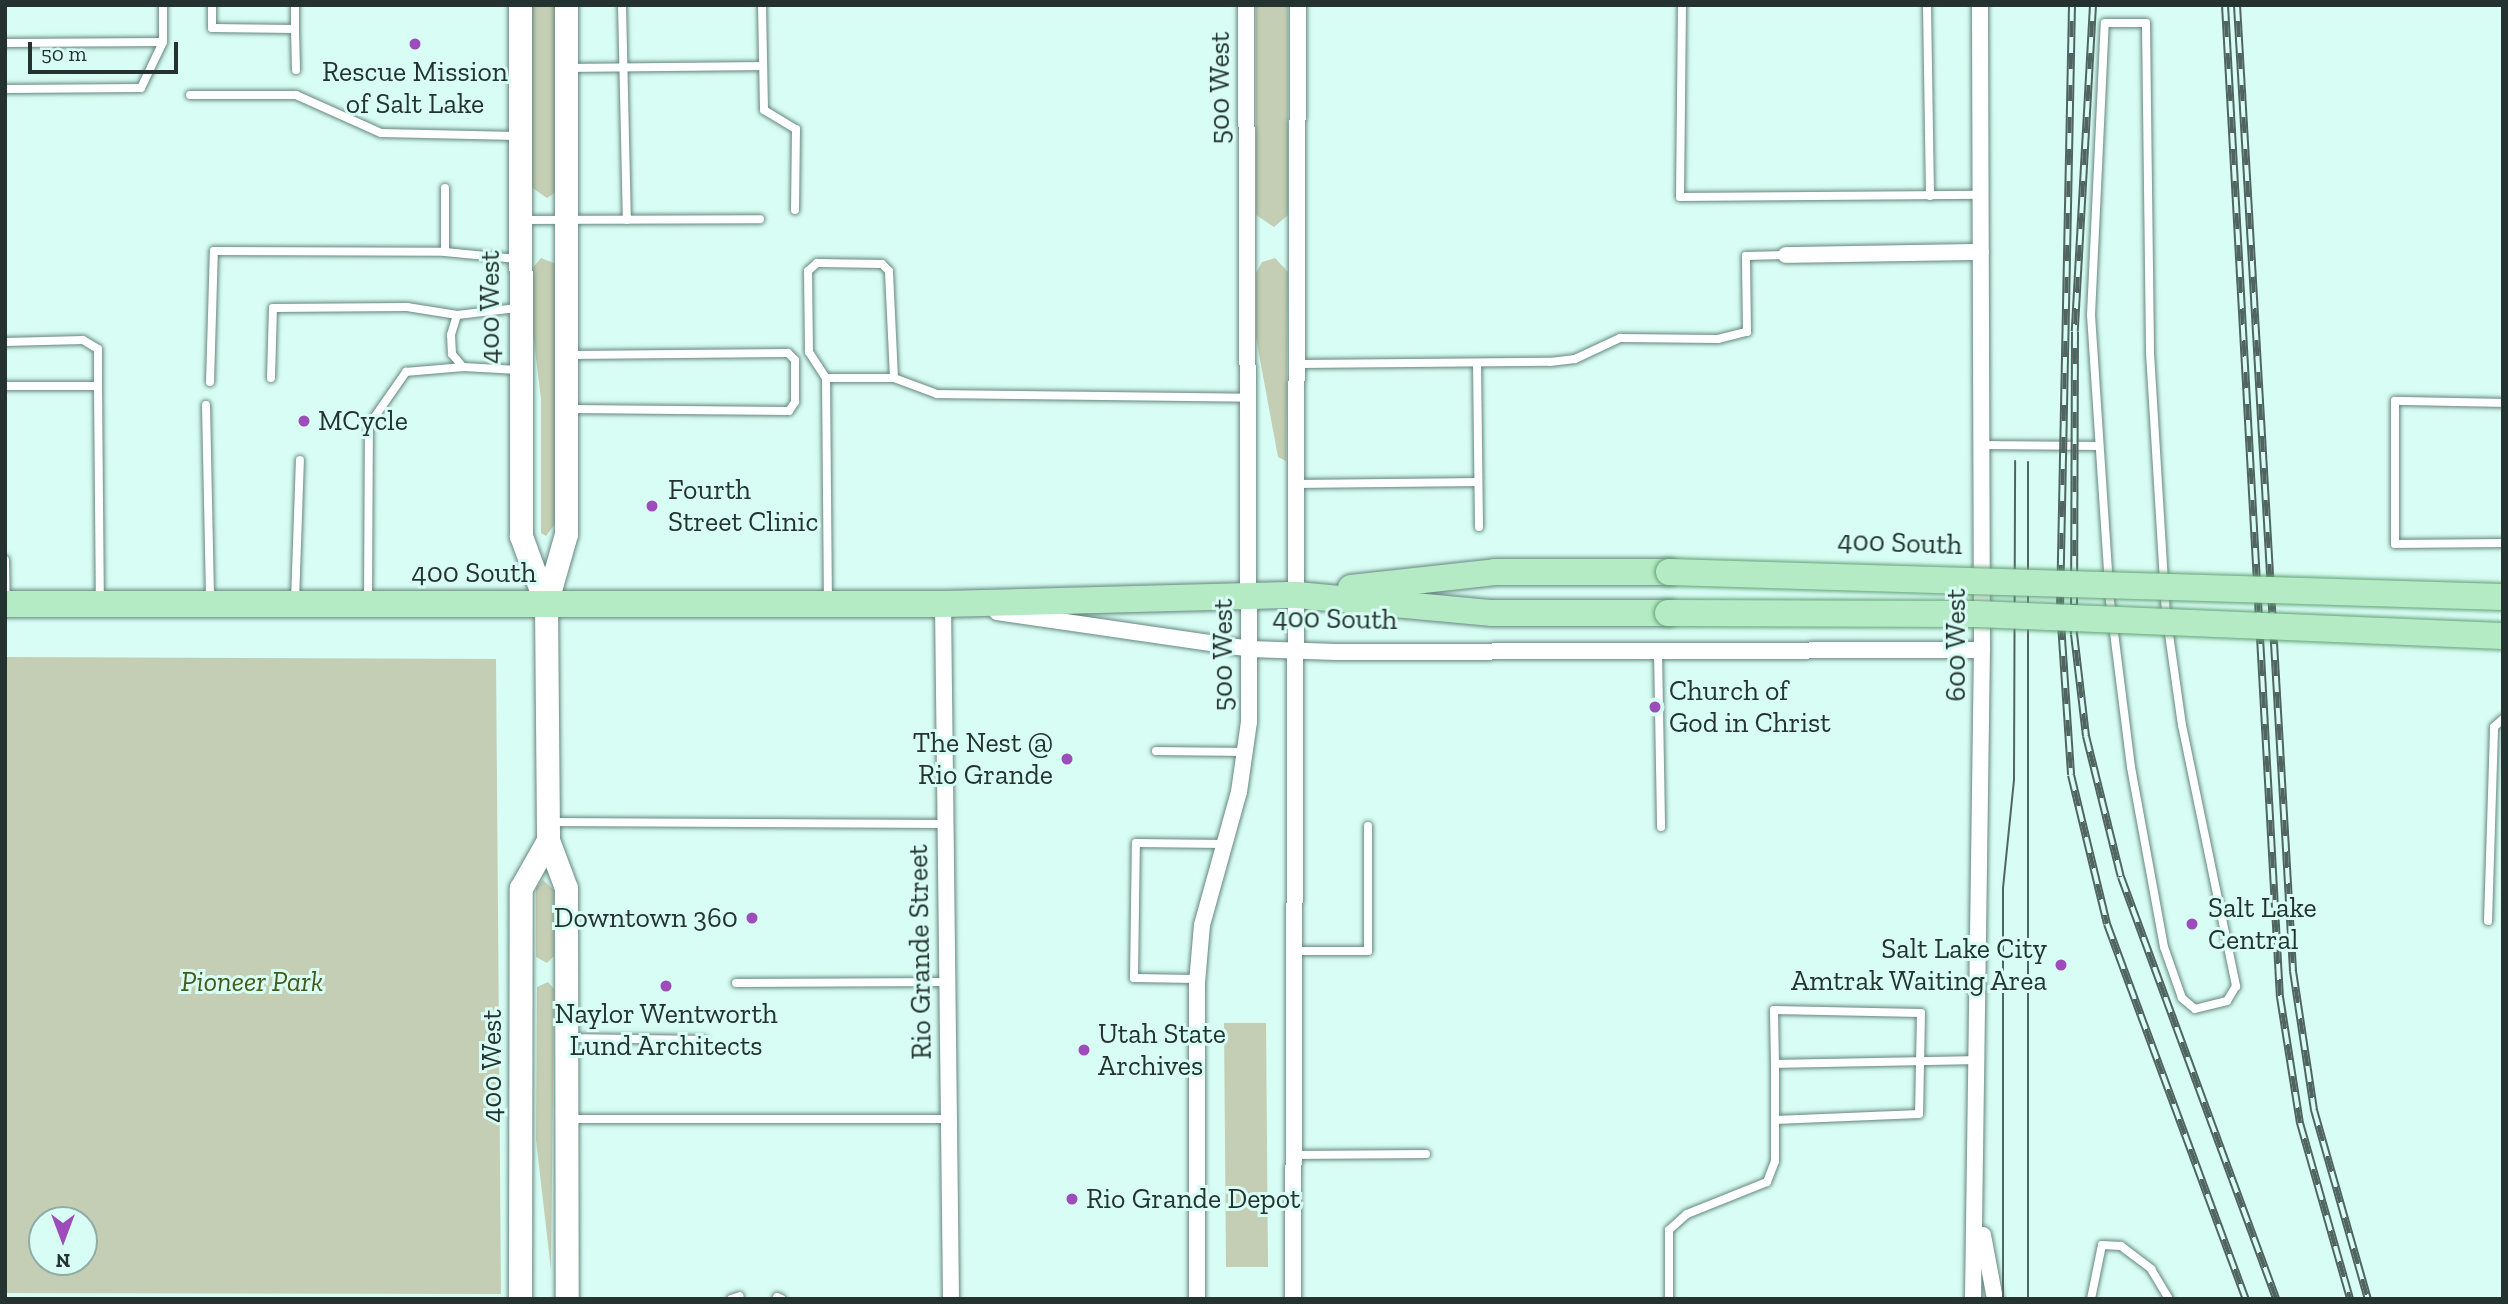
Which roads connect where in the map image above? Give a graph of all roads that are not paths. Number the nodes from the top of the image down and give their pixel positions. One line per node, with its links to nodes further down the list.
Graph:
1 (163, 5): 14 (lane)
2 (212, 5): 13 (lane)
3 (295, 5): 13 (lane)
4 (520, 5): 22 (street, 400 West)
5 (566, 5): 17 (street, 400 West)
6 (622, 5): 18 (lane)
7 (762, 5): 16 (lane)
8 (1246, 5): 49 (street, 500 West)
9 (1298, 5): 40 (street)
10 (1682, 5): 25 (lane)
11 (1927, 5): 25 (lane)
12 (1980, 5): 24 (street, 600 West)
13 (295, 29): 19 (lane)
14 (163, 42): 15 (lane); 20 (lane)
15 (5, 43)
16 (763, 66): 18 (lane); 26 (lane)
17 (566, 68): 18 (lane); 29 (street, 400 West)
18 (624, 68): 30 (lane)
19 (296, 70)
20 (5, 89)
21 (190, 94): 22 (lane)
22 (520, 136): 28 (street, 400 West)
23 (445, 188): 31 (lane)
24 (1981, 195): 25 (lane); 32 (street, 600 West)
25 (1930, 196)
26 (795, 210)
27 (760, 219): 30 (lane)
28 (520, 220): 29 (lane); 34 (street, 400 West)
29 (566, 220): 30 (lane); 38 (street, 400 West)
30 (627, 220)
31 (445, 252): 34 (lane); 46 (lane)
32 (1981, 252): 33 (street); 53 (street, 600 West)
33 (1786, 255): 39 (lane)
34 (520, 259): 35 (street, 400 West)
35 (520, 308): 36 (lane); 42 (street, 400 West)
36 (457, 315): 41 (lane); 43 (lane)
37 (5, 342): 48 (lane)
38 (566, 355): 52 (street, 400 West); 52 (lane)
39 (1477, 363): 40 (lane); 56 (lane)
40 (1298, 364): 57 (street)
41 (463, 367): 42 (lane); 68 (lane)
42 (520, 370): 69 (street, 400 West)
43 (271, 378)
44 (826, 378): 45 (lane); 45 (lane); 70 (lane)
45 (894, 378): 49 (lane)
46 (210, 382)
47 (5, 386): 48 (lane)
48 (98, 386): 65 (lane)
49 (1247, 398): 61 (street, 500 West)
50 (2503, 402): 59 (lane)
51 (206, 405): 66 (lane)
52 (566, 409): 69 (street, 400 West)
53 (1982, 445): 54 (lane); 76 (street, 600 West)
54 (2098, 446): 54 (lane)
55 (299, 460): 67 (lane)
56 (1478, 482): 57 (lane); 58 (lane)
57 (1298, 484): 62 (street)
58 (1479, 527)
59 (2503, 543)
60 (5, 560): 64 (lane)
61 (1250, 595): 62 (main road, 400 South); 71 (main road, 400 South); 74 (street, 500 West)
62 (1297, 595): 63 (main road, 400 South, bridge); 72 (main road, 400 South, bridge); 75 (street)
63 (2503, 597)
64 (6, 604): 65 (main road, 400 South)
65 (100, 604): 66 (main road, 400 South)
66 (210, 604): 67 (main road, 400 South)
67 (295, 604): 68 (main road, 400 South)
68 (368, 604): 69 (main road, 400 South)
69 (546, 604): 70 (main road, 400 South); 84 (street, 400 West)
70 (828, 604): 71 (main road, 400 South)
71 (943, 604): 74 (street, 400 South); 81 (street, Rio Grande Street)
72 (2503, 636)
73 (1658, 648): 75 (street, 400 South); 76 (street, 400 South); 83 (lane)
74 (1250, 649): 75 (street, 400 South); 80 (street, 500 West)
75 (1297, 650): 87 (street)
76 (1982, 650): 93 (street, 600 West)
77 (2503, 719): 78 (lane)
78 (2498, 728): 86 (lane)
79 (1156, 751): 80 (lane)
80 (1247, 751): 85 (street, 500 West)
81 (944, 824): 84 (lane); 89 (street, Rio Grande Street)
82 (1368, 826): 87 (lane)
83 (1661, 827)
84 (548, 831): 91 (street, 400 West); 102 (street, 400 West)
85 (1224, 844): 88 (street, 500 West); 88 (lane)
86 (2488, 921)
87 (1293, 951): 100 (street)
88 (1197, 979): 105 (street, 500 West)
89 (945, 982): 90 (lane); 97 (street, Rio Grande Street)
90 (736, 983)
91 (567, 1038): 92 (lane); 96 (street, 400 West)
92 (704, 1040)
93 (1979, 1060): 94 (lane); 101 (street, 600 West)
94 (1921, 1062): 95 (lane); 95 (lane); 98 (lane)
95 (1775, 1064): 98 (lane)
96 (567, 1119): 97 (lane); 103 (street, 400 West)
97 (951, 1119): 104 (street, Rio Grande Street)
98 (1775, 1120): 107 (lane)
99 (1426, 1154): 100 (lane)
100 (1293, 1155): 106 (street)
101 (1978, 1201): 108 (street, 600 West); 109 (street, 600 West)
102 (520, 1299)
103 (567, 1299)
104 (951, 1299)
105 (1197, 1299)
106 (1293, 1299)
107 (1669, 1299)
108 (1973, 1299)
109 (1995, 1299)
110 (2091, 1299): 111 (lane)
111 (2169, 1299)

